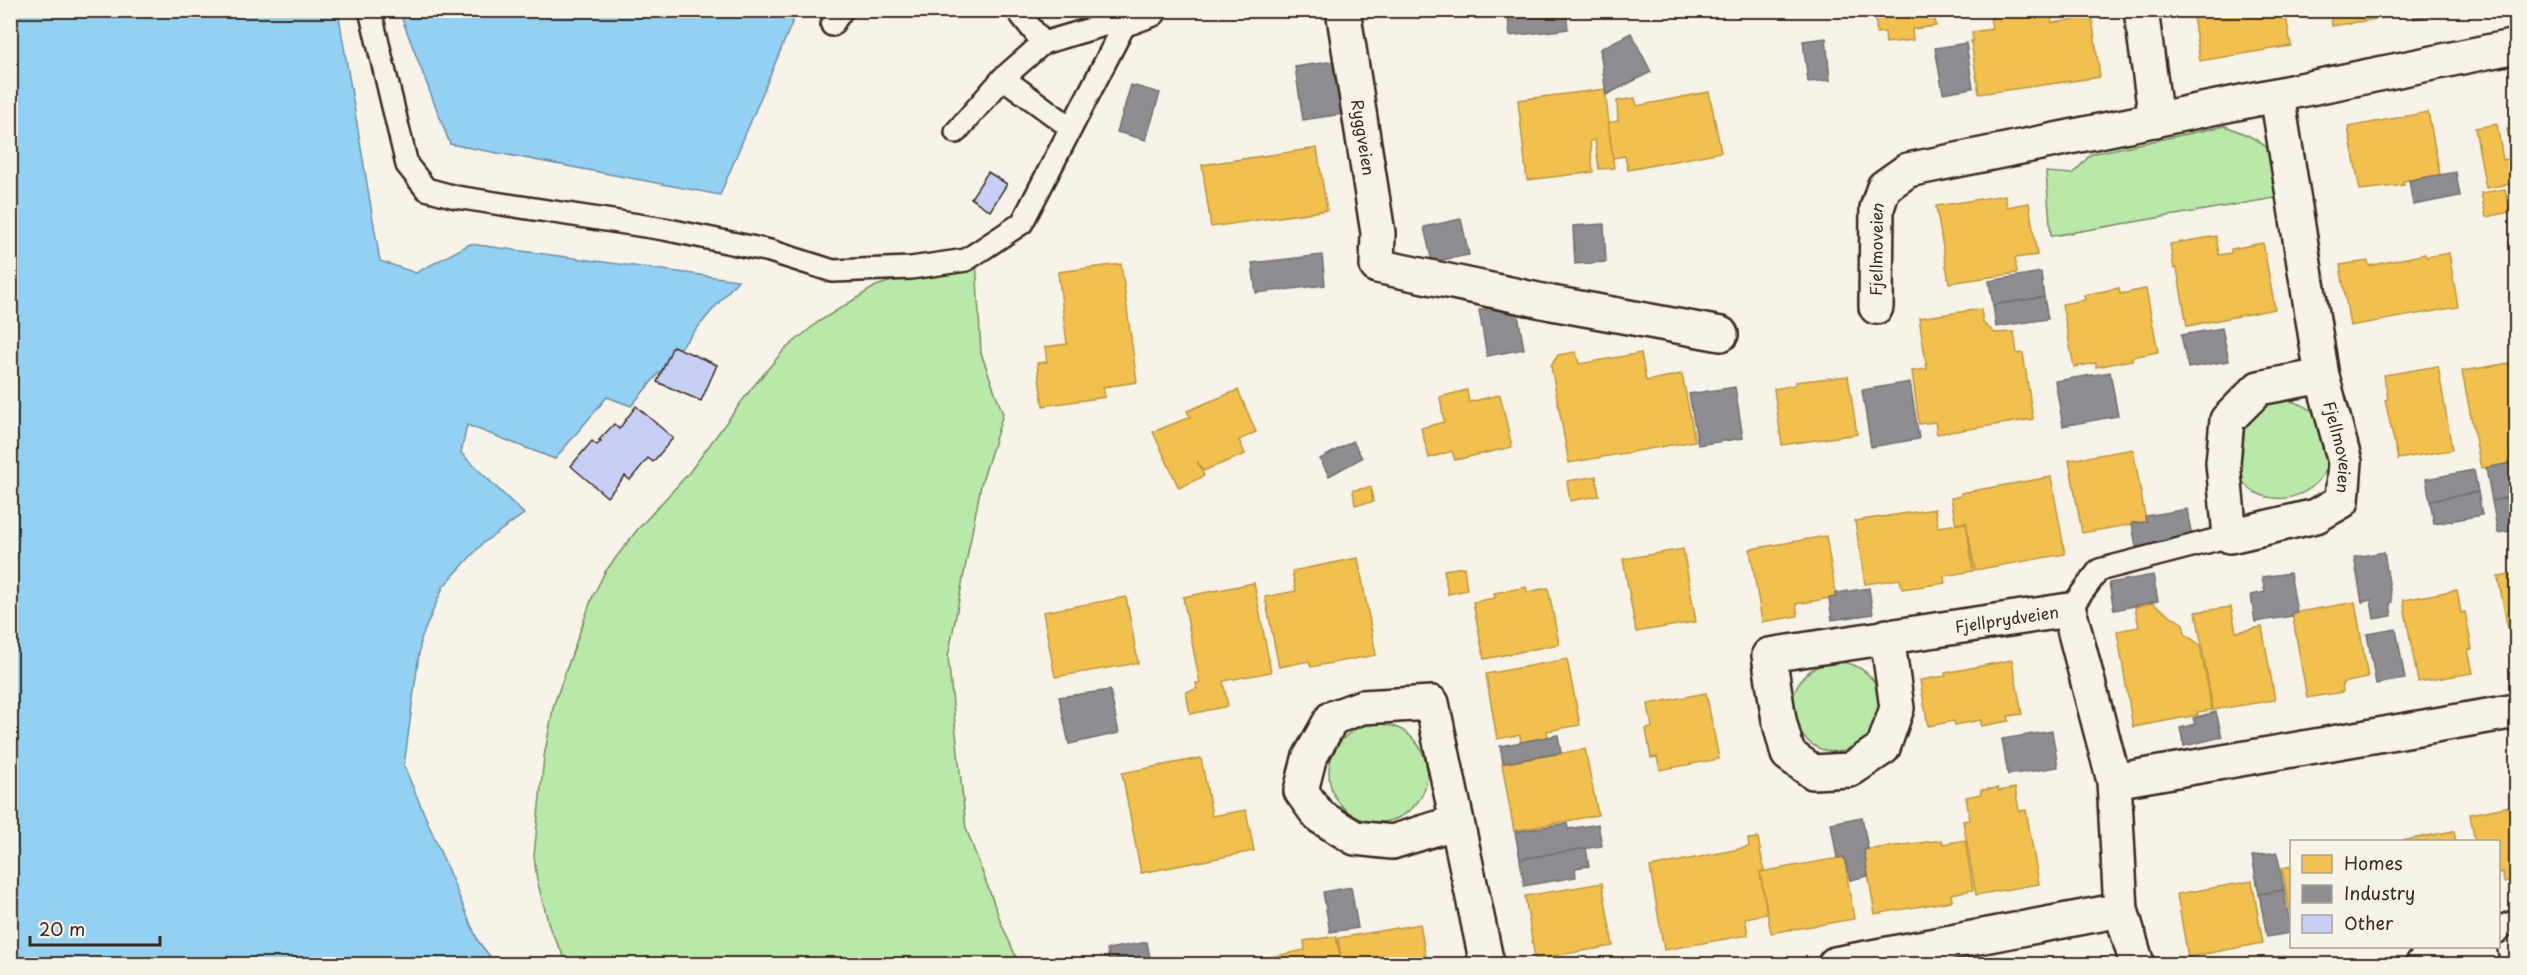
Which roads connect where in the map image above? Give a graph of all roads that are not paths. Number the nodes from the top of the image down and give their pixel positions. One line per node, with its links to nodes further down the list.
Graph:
1 (370, 10): 11 (lane)
2 (1017, 10): 6 (lane)
3 (1343, 10): 14 (street, Ryggveien)
4 (2141, 10): 10 (street)
5 (1139, 14): 6 (lane); 11 (lane)
6 (1043, 43): 8 (lane)
7 (2517, 46): 9 (street, Fjellmoveien)
8 (1003, 78): 11 (lane); 12 (lane)
9 (2277, 95): 10 (street, Fjellmoveien); 15 (street, Fjellmoveien)
10 (2156, 120): 13 (street, Fjellmoveien)
11 (1071, 128)
12 (956, 132)
13 (1876, 307)
14 (1721, 334)
15 (2322, 376): 16 (street); 16 (street, Fjellmoveien)
16 (2230, 536): 17 (lane)
17 (2068, 610): 18 (street, Fjellprydveien); 20 (street, Fjellprydveien)
18 (1887, 636): 18 (street, Fjellprydveien)
19 (2517, 711): 20 (street)
20 (2114, 781): 22 (street, Fjellprydveien)
21 (1457, 822): 21 (street); 27 (street)
22 (2121, 910): 26 (street); 29 (street, Fjellprydveien)
23 (2517, 921): 24 (lane)
24 (2500, 930)
25 (2487, 949): 30 (street)
26 (1871, 961): 28 (street)
27 (1487, 964)
28 (1835, 964)
29 (2137, 964)
30 (2423, 964)

